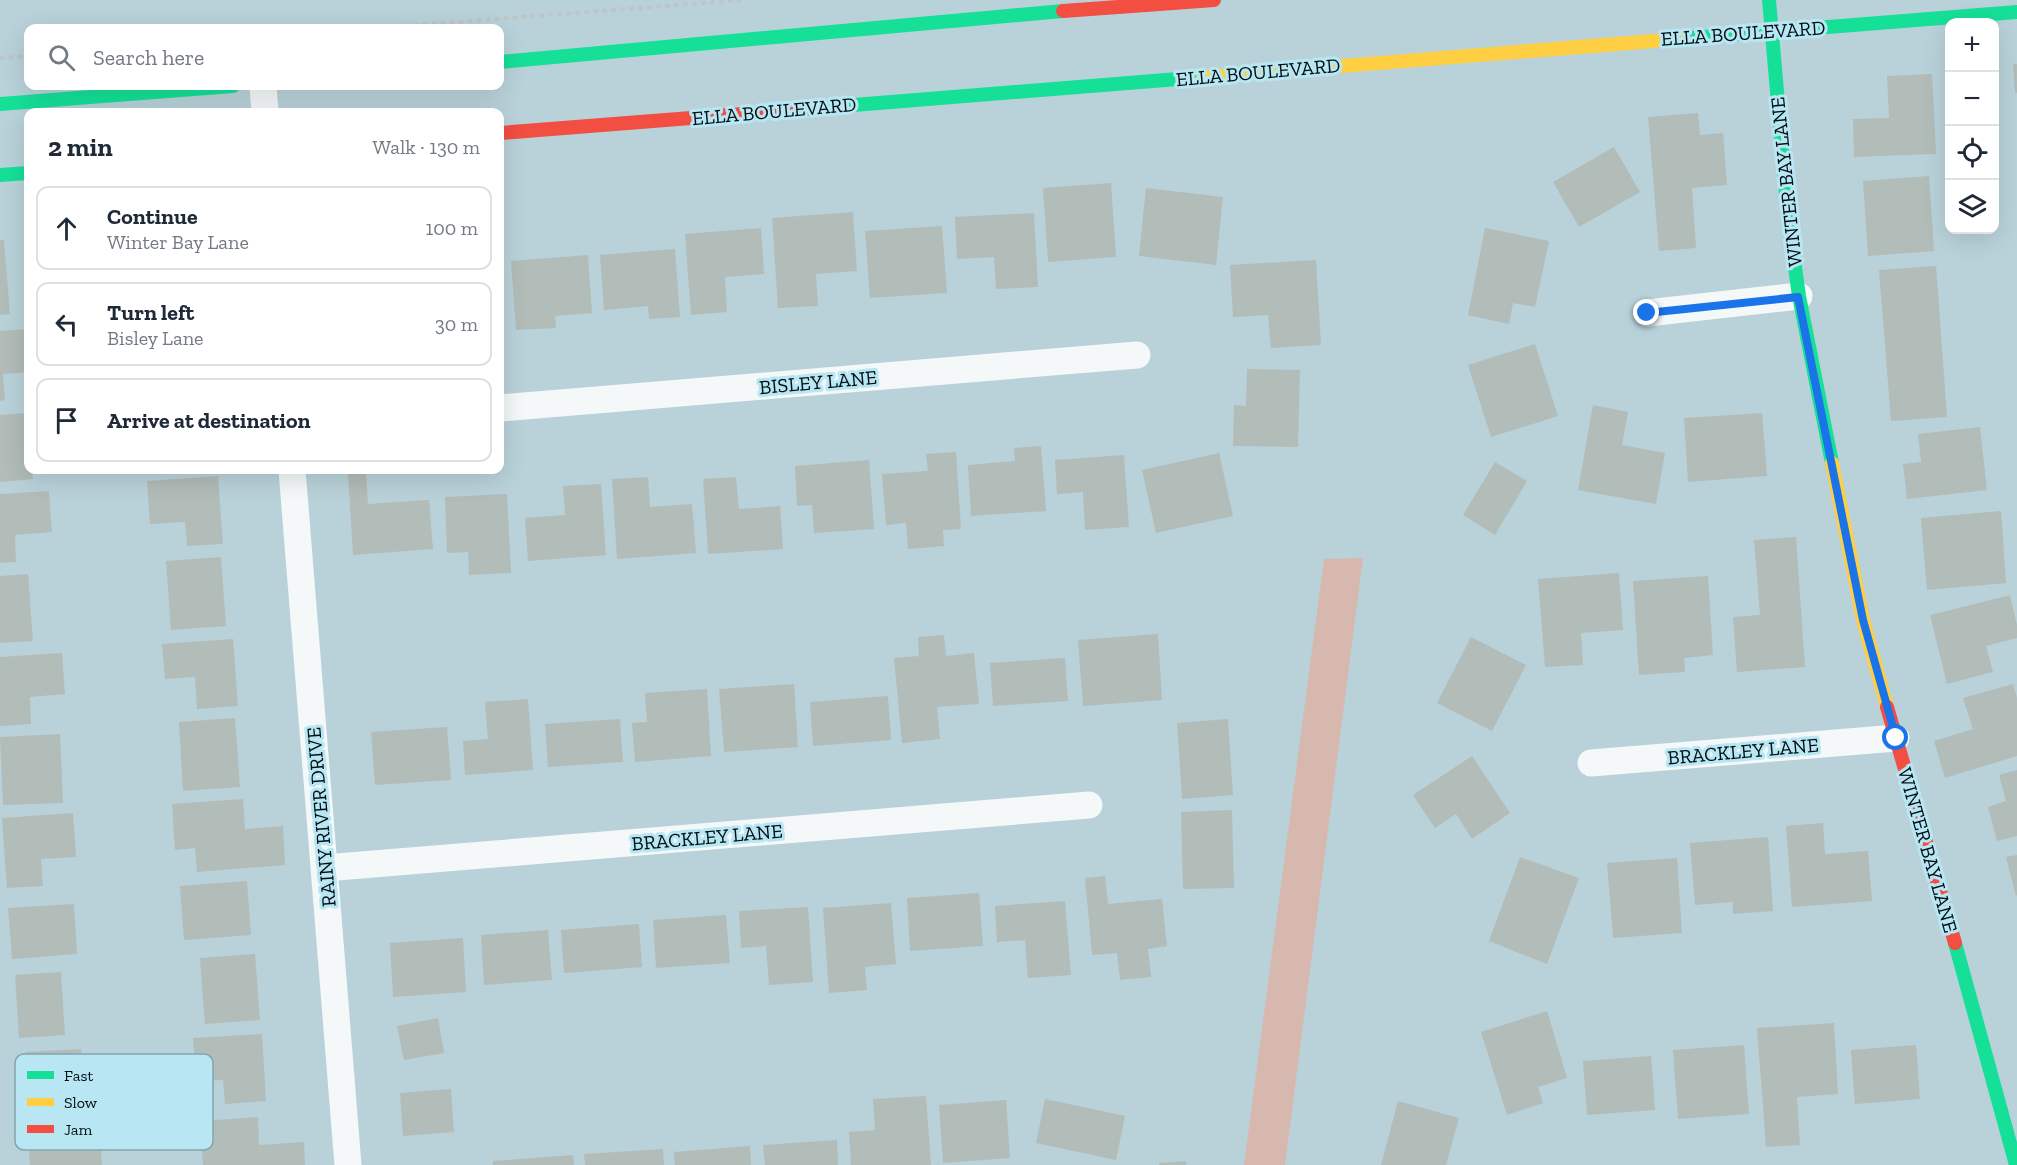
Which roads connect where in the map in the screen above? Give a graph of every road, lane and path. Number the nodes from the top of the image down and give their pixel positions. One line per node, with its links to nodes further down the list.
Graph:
1 (742, 0): 5 (path)
2 (1214, 0): 9 (main road)
3 (1769, 0): 6 (main road, WINTER BAY LANE)
4 (2017, 12): 6 (main road, ELLA BOULEVARD)
5 (430, 24)
6 (1771, 30): 14 (main road, ELLA BOULEVARD); 17 (main road, WINTER BAY LANE)
7 (24, 56): 8 (path)
8 (0, 58)
9 (504, 62)
10 (181, 90): 12 (main road)
11 (263, 90): 13 (street)
12 (0, 104)
13 (265, 108)
14 (504, 133)
15 (24, 173): 16 (main road)
16 (0, 176)
17 (1798, 297): 18 (street); 22 (main road, WINTER BAY LANE)
18 (1647, 313)
19 (1137, 355): 20 (street, BISLEY LANE)
20 (504, 408)
21 (292, 474): 25 (street, RAINY RIVER DRIVE)
22 (1896, 738): 23 (street, BRACKLEY LANE); 27 (main road, WINTER BAY LANE)
23 (1591, 764)
24 (1089, 806): 25 (street, BRACKLEY LANE)
25 (325, 868): 26 (street, RAINY RIVER DRIVE)
26 (348, 1165)
27 (2016, 1165)

